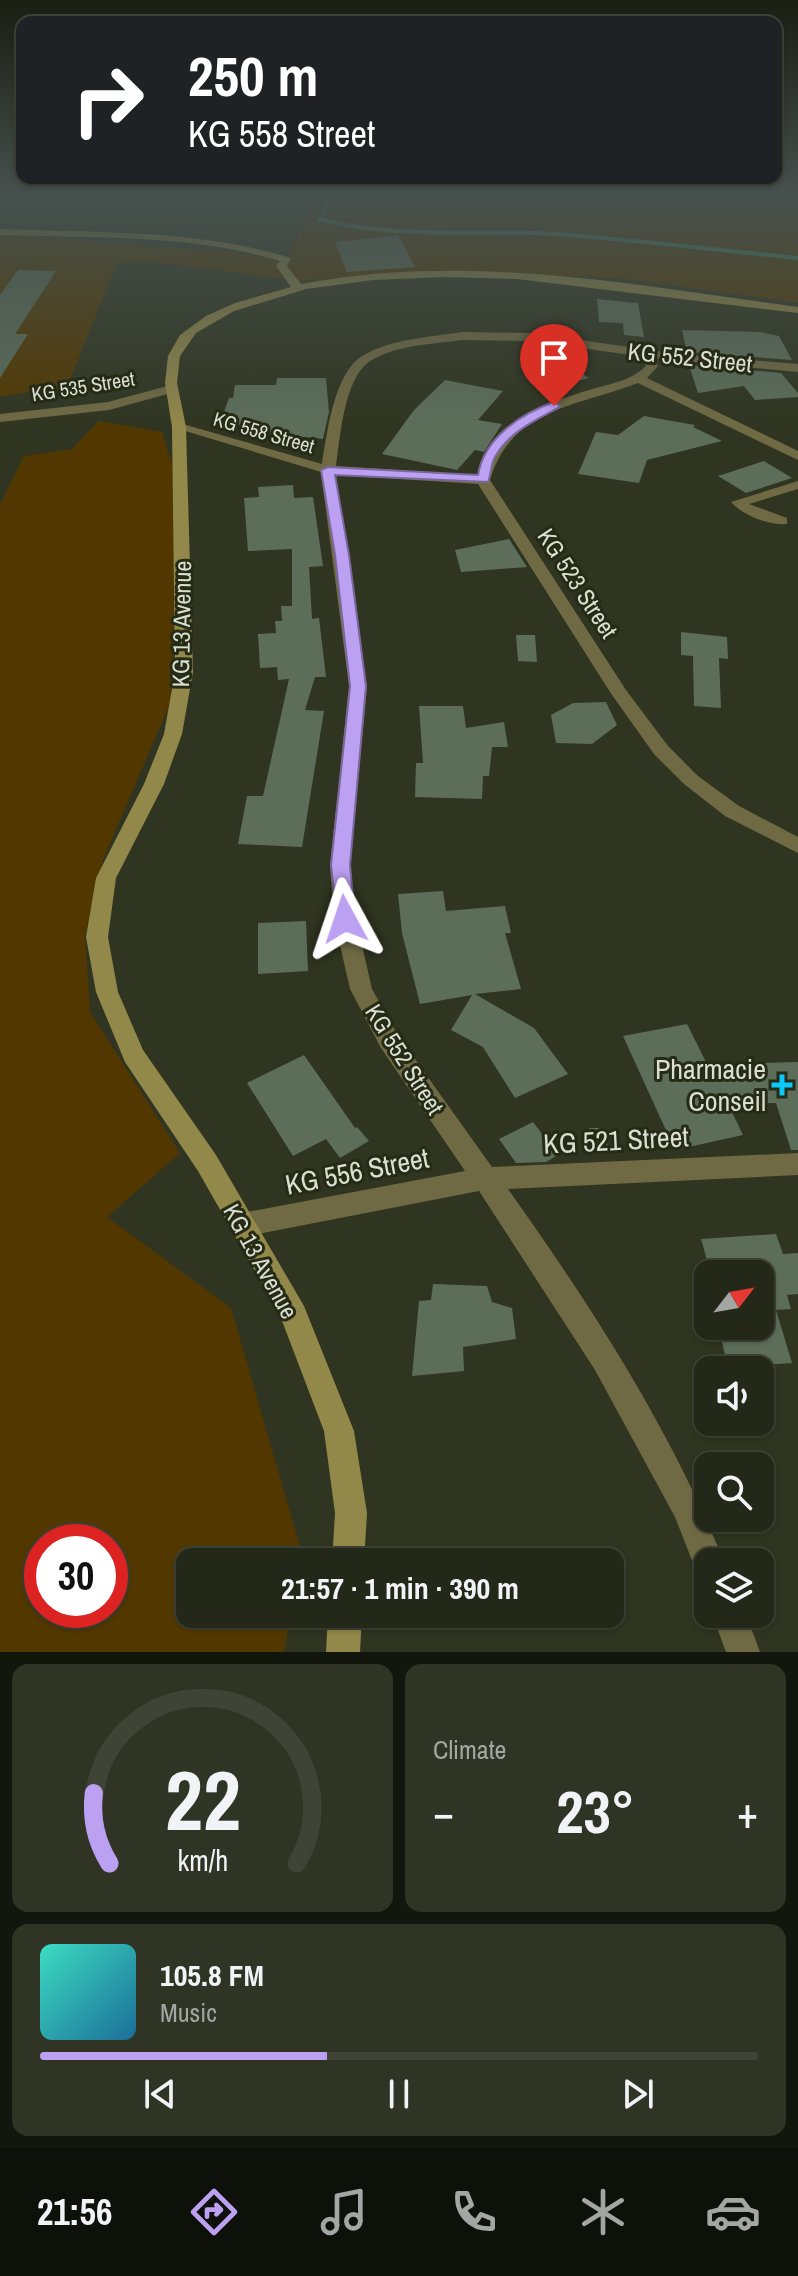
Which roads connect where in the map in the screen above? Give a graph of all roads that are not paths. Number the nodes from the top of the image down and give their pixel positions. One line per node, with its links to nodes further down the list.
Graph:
1 (287, 274): 2 (street)
2 (301, 289): 3 (street, KG 13 Avenue); 7 (street, KG 13 Avenue)
3 (798, 310)
4 (646, 359): 5 (street, KG 552 Street); 6 (street); 11 (street, KG 552 Street)
5 (798, 368)
6 (639, 379): 10 (street); 12 (street)
7 (171, 389): 8 (street, KG 535 Street); 9 (street, KG 13 Avenue)
8 (0, 418)
9 (179, 427): 11 (street, KG 558 Street); 18 (street, KG 13 Avenue)
10 (798, 456)
11 (328, 470): 12 (street, KG 558 Street); 17 (street, KG 552 Street)
12 (483, 480): 15 (street, KG 523 Street)
13 (798, 485): 14 (street)
14 (782, 521)
15 (798, 846)
16 (798, 1164): 17 (street, KG 521 Street)
17 (484, 1179): 18 (street, KG 556 Street); 20 (street, KG 552 Street)
18 (242, 1225): 19 (street, KG 13 Avenue)
19 (349, 1548)
20 (703, 1548)
21 (344, 1628): 23 (street)
22 (734, 1628): 24 (street)
23 (343, 1652)
24 (743, 1652)

